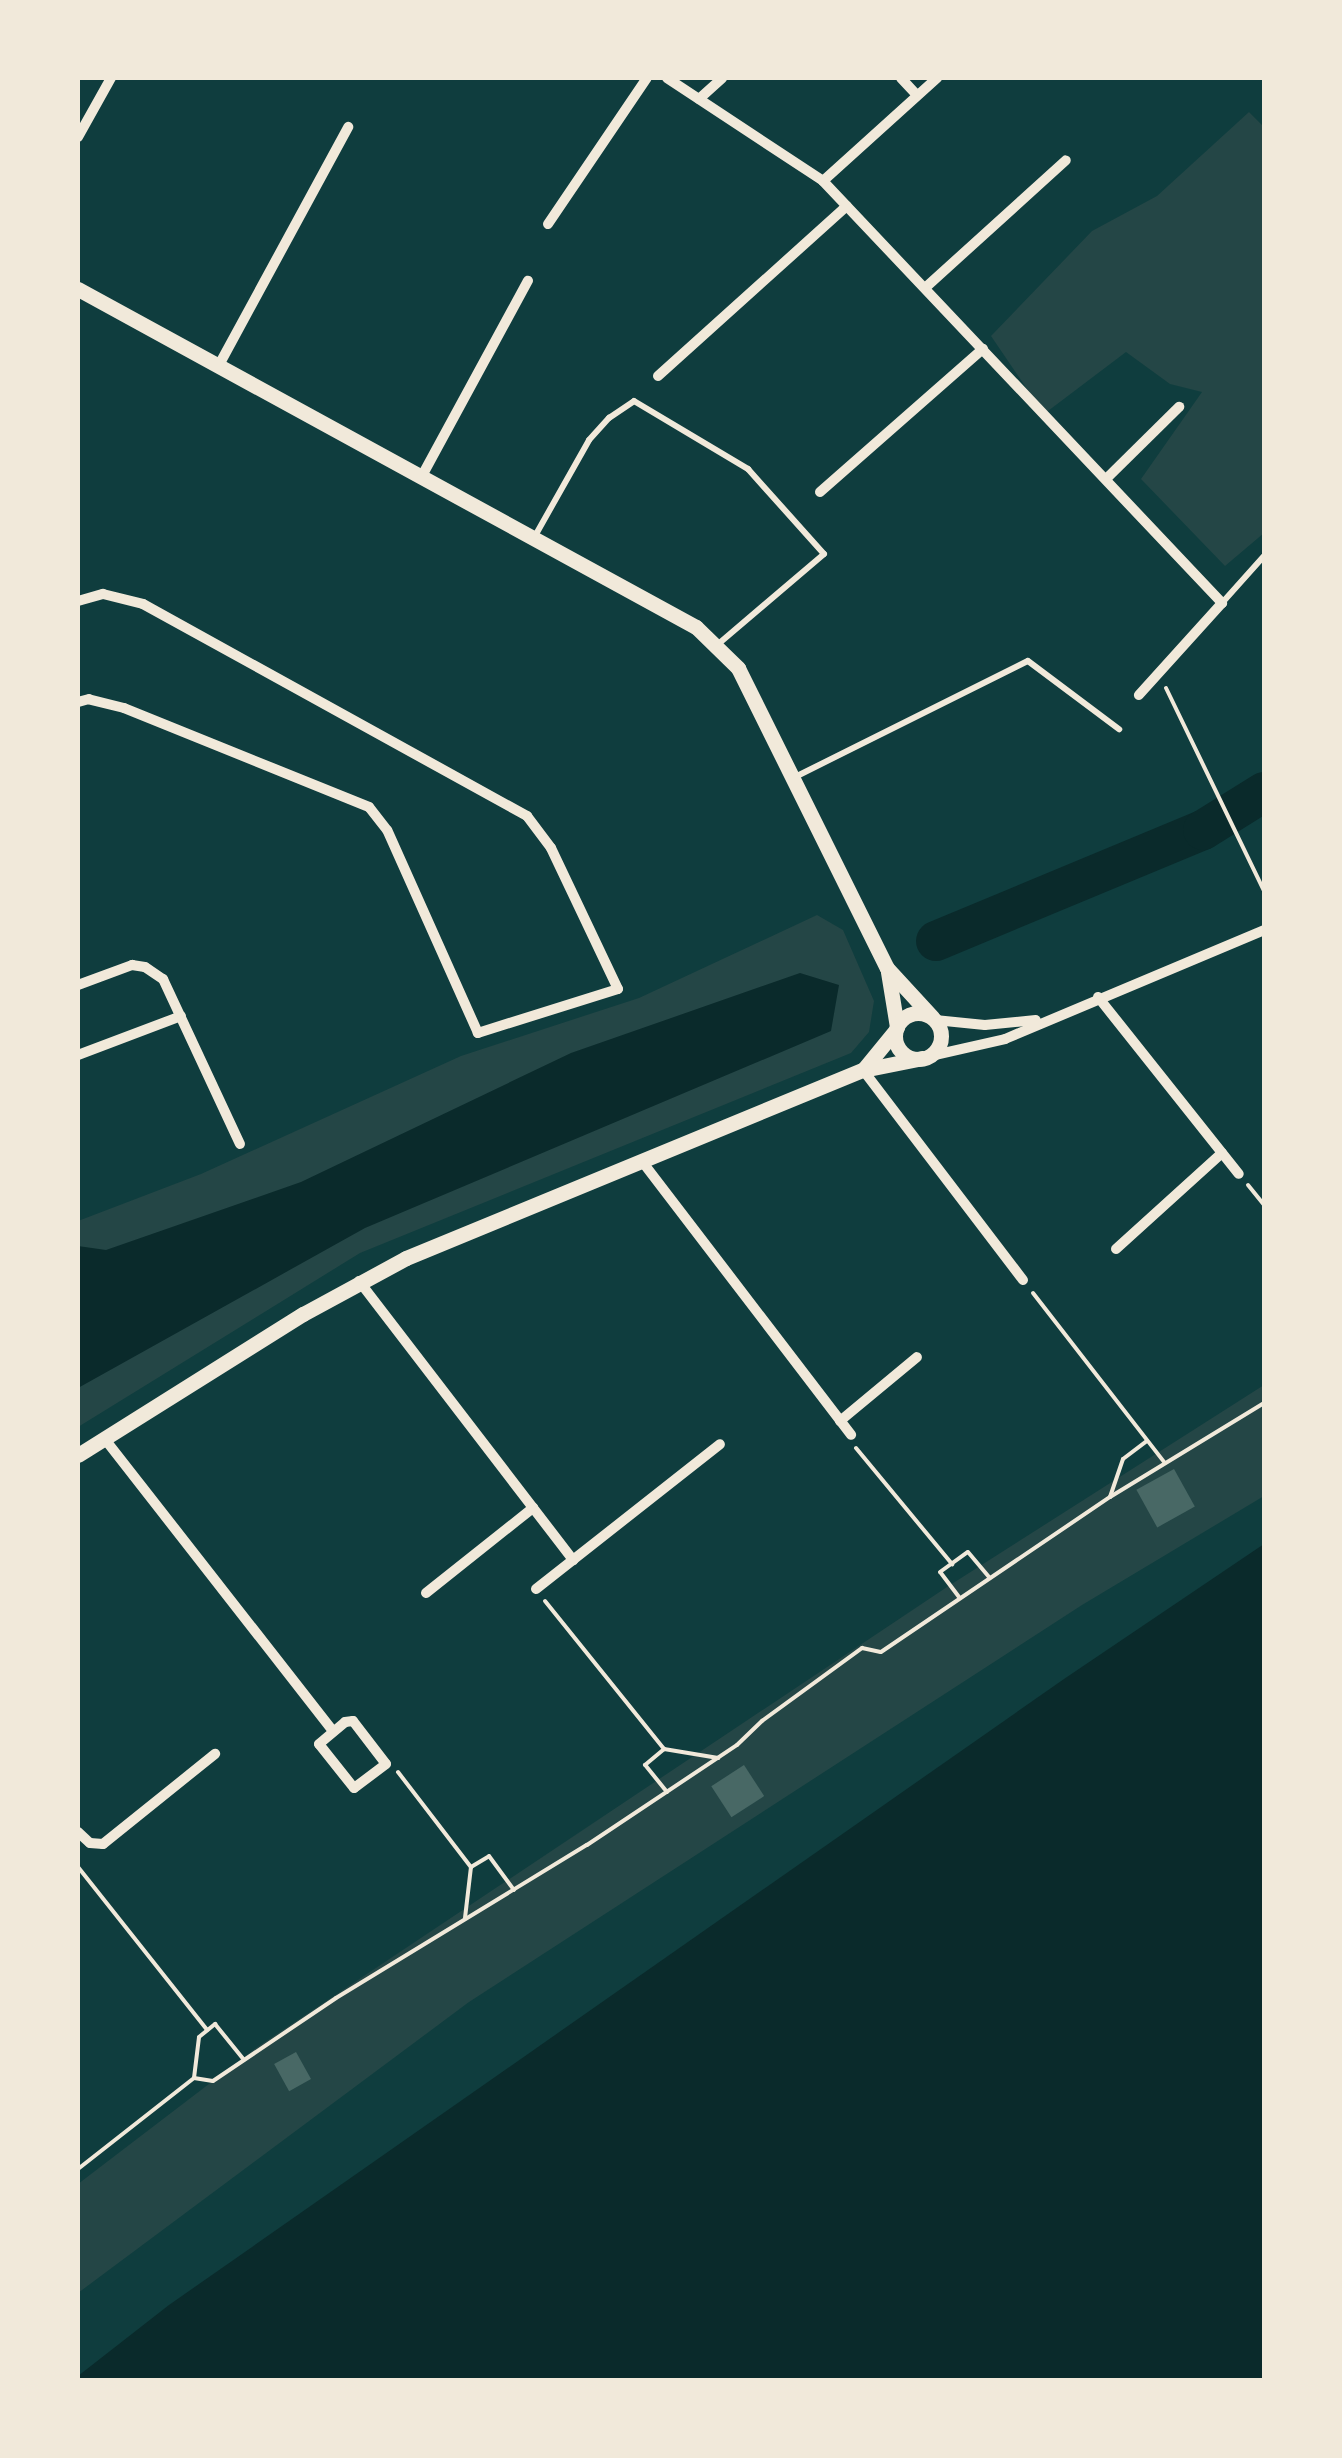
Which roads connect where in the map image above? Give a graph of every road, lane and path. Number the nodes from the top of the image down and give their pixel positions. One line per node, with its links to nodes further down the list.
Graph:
1 (111, 78): 10 (street)
2 (647, 78): 14 (street)
3 (667, 78): 8 (street)
4 (722, 78): 8 (street)
5 (902, 78): 7 (street)
6 (937, 78): 7 (street)
7 (918, 95): 12 (street)
8 (699, 100): 12 (street)
9 (348, 127): 19 (street)
10 (78, 138)
11 (1066, 160): 16 (street)
12 (823, 181): 13 (street)
13 (847, 206): 16 (street); 20 (street)
14 (548, 224)
15 (528, 280): 22 (street)
16 (925, 288): 18 (street)
17 (78, 289): 19 (street)
18 (982, 349): 23 (street); 24 (street)
19 (220, 365): 22 (street)
20 (658, 376)
21 (1179, 408): 23 (street)
22 (423, 474): 25 (street)
23 (1106, 479): 28 (street)
24 (820, 492)
25 (535, 536): 29 (street); 29 (lane)
26 (1264, 556): 28 (lane)
27 (78, 601): 32 (street)
28 (1222, 603): 30 (street)
29 (717, 645): 34 (street)
30 (1159, 673): 31 (street); 35 (path)
31 (1140, 694)
32 (78, 702)
33 (1119, 729): 34 (lane)
34 (794, 778): 37 (street)
35 (1264, 890)
36 (1264, 930): 39 (street)
37 (887, 968): 42 (street); 43 (street)
38 (78, 985): 40 (street)
39 (1098, 997): 41 (street); 48 (street)
40 (181, 1016): 44 (street); 47 (street)
41 (1047, 1018): 42 (street); 45 (street)
42 (934, 1019): 43 (street); 45 (street)
43 (897, 1028): 45 (street); 46 (street)
44 (78, 1055)
45 (924, 1058): 46 (street)
46 (863, 1070): 49 (street); 53 (street)
47 (240, 1144)
48 (1222, 1152): 50 (street); 52 (street)
49 (641, 1160): 54 (street); 57 (street)
50 (1239, 1174): 51 (path)
51 (1264, 1206)
52 (1116, 1249)
53 (1023, 1280): 60 (path)
54 (359, 1281): 59 (street); 65 (street)
55 (917, 1357): 57 (street)
56 (1264, 1403): 63 (path)
57 (840, 1421): 58 (street)
58 (851, 1435): 67 (path)
59 (104, 1438): 62 (street); 72 (street)
60 (1148, 1441): 63 (path); 64 (path)
61 (720, 1444): 66 (street)
62 (78, 1455)
63 (1165, 1463): 64 (path)
64 (1110, 1497): 68 (path)
65 (533, 1508): 66 (street); 70 (street)
66 (573, 1560): 69 (street)
67 (952, 1564): 68 (path); 71 (path)
68 (989, 1577): 71 (path)
69 (536, 1589): 73 (path)
70 (426, 1593)
71 (959, 1597): 75 (path)
72 (333, 1731): 76 (street); 76 (street)
73 (664, 1750): 75 (path); 77 (path)
74 (215, 1754): 78 (street)
75 (719, 1758): 77 (path)
76 (386, 1764): 80 (path)
77 (668, 1792): 81 (path)
78 (78, 1832)
79 (78, 1867): 83 (path)
80 (471, 1867): 81 (path); 82 (path)
81 (514, 1890): 82 (path)
82 (465, 1918): 84 (path)
83 (208, 2030): 84 (path); 85 (path)
84 (244, 2060): 85 (path)
85 (194, 2078): 86 (path)
86 (78, 2169)

